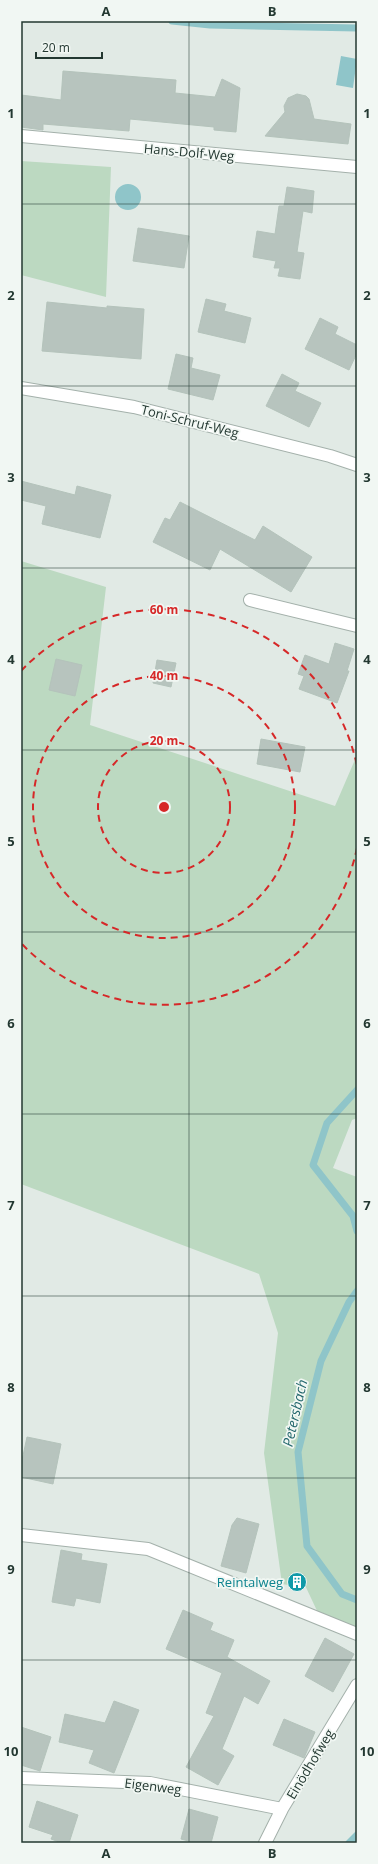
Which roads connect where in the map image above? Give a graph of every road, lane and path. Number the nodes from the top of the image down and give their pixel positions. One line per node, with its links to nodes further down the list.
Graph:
1 (21, 136): 2 (street, Hans-Dolf-Weg)
2 (357, 167)
3 (21, 388): 4 (street, Toni-Schruf-Weg)
4 (357, 465)
5 (250, 600): 6 (street)
6 (357, 626)
7 (21, 1535): 8 (street)
8 (357, 1634)
9 (357, 1685): 11 (street, Einödhofweg)
10 (21, 1778): 11 (street, Eigenweg)
11 (282, 1809): 12 (street, Einödhofweg)
12 (265, 1843)

